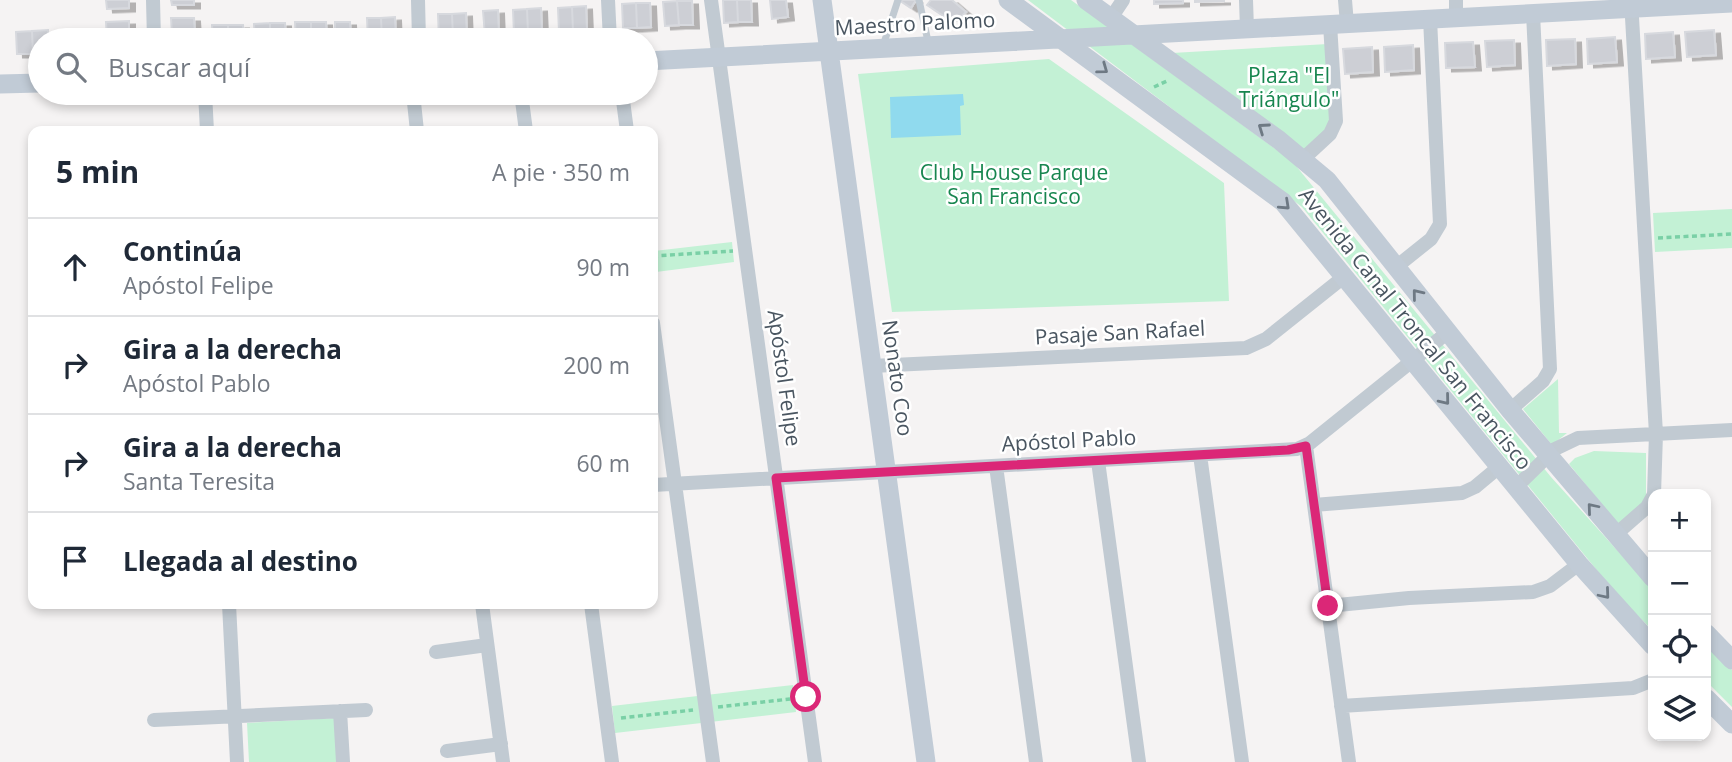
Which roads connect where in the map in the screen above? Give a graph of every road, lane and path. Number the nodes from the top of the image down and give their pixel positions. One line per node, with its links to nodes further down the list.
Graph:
1 (153, 0): 20 (street)
2 (418, 0): 21 (street)
3 (608, 0): 22 (street)
4 (711, 0): 29 (street, Apóstol Felipe)
5 (822, 0): 28 (street, Nonato Coo)
6 (898, 0): 27 (lane)
7 (919, 0): 26 (lane)
8 (1008, 0): 25 (street, Avenida Canal Troncal San Francisco)
9 (1086, 0): 17 (street, Avenida Canal Troncal San Francisco)
10 (1123, 0): 17 (street)
11 (1246, 0): 23 (street)
12 (1345, 0): 19 (street)
13 (1631, 4): 14 (street, Maestro Palomo); 16 (street, Maestro Palomo); 45 (street)
14 (1731, 5)
15 (1456, 9): 16 (street, Maestro Palomo); 18 (street, Maestro Palomo)
16 (1533, 13): 54 (street)
17 (1111, 18): 24 (street, Avenida Canal Troncal San Francisco)
18 (1430, 19): 19 (street, Maestro Palomo); 48 (street)
19 (1338, 24): 23 (street, Maestro Palomo); 43 (street)
20 (154, 28)
21 (419, 28)
22 (609, 28)
23 (1247, 29): 24 (street, Maestro Palomo)
24 (1134, 35): 25 (street, Maestro Palomo); 31 (street, Avenida Canal Troncal San Francisco)
25 (1062, 39): 26 (street, Maestro Palomo); 34 (street, Avenida Canal Troncal San Francisco, one-way to 34)
26 (929, 46): 27 (street, Maestro Palomo)
27 (882, 49): 28 (street, Maestro Palomo)
28 (829, 52): 29 (street, Maestro Palomo); 53 (street, Nonato Coo)
29 (719, 57): 30 (street, Maestro Palomo); 46 (street, Apóstol Felipe)
30 (658, 60)
31 (1183, 72): 34 (path); 43 (street, Avenida Canal Troncal San Francisco, one-way to 31)
32 (28, 83): 33 (street)
33 (0, 84)
34 (1138, 95): 49 (street, Avenida Canal Troncal San Francisco, one-way to 49)
35 (206, 105): 39 (street)
36 (414, 105): 40 (street)
37 (523, 105): 41 (street)
38 (624, 105): 42 (street)
39 (207, 126)
40 (416, 126)
41 (525, 126)
42 (626, 126)
43 (1303, 159): 48 (street, Avenida Canal Troncal San Francisco)
44 (1732, 233): 45 (path)
45 (1646, 239): 56 (street)
46 (745, 250): 47 (path); 64 (street, Apóstol Felipe)
47 (658, 256)
48 (1396, 267): 50 (street, Avenida Canal Troncal San Francisco, one-way to 48)
49 (1346, 276): 52 (street, Avenida Canal Troncal San Francisco); 53 (street, Pasaje San Rafael)
50 (1448, 332): 52 (street); 54 (street, Avenida Canal Troncal San Francisco)
51 (658, 360): 65 (street)
52 (1413, 360): 57 (street); 62 (street, Avenida Canal Troncal San Francisco, one-way to 62)
53 (872, 366): 63 (street, Nonato Coo)
54 (1510, 410): 59 (street, Avenida Canal Troncal San Francisco)
55 (1732, 430): 56 (street)
56 (1656, 434): 59 (street); 68 (street)
57 (1306, 446): 58 (street, Apóstol Pablo); 69 (street)
58 (1200, 455): 60 (street, Apóstol Pablo); 102 (street)
59 (1548, 455): 67 (street); 71 (street, Avenida Canal Troncal San Francisco, one-way to 59)
60 (1098, 461): 61 (street, Apóstol Pablo); 101 (street)
61 (996, 466): 63 (street, Apóstol Pablo); 100 (street)
62 (1499, 467): 67 (street, Avenida Canal Troncal San Francisco); 69 (street)
63 (887, 472): 64 (street, Apóstol Pablo); 99 (street, Nonato Coo)
64 (776, 478): 65 (street, Apóstol Pablo); 98 (street, Apóstol Felipe)
65 (675, 484): 66 (street, Apóstol Pablo); 97 (street)
66 (658, 485)
67 (1516, 487): 72 (street, Avenida Canal Troncal San Francisco)
68 (1653, 489)
69 (1314, 505): 74 (street)
70 (1648, 505): 71 (street)
71 (1615, 536): 73 (street, Avenida Canal Troncal San Francisco)
72 (1579, 564): 74 (street); 79 (street, Avenida Canal Troncal San Francisco, one-way to 79)
73 (1648, 572)
74 (1328, 606): 85 (street)
75 (229, 609): 88 (street)
76 (483, 609): 80 (street)
77 (592, 609): 96 (street)
78 (1711, 637): 81 (street)
79 (1648, 640)
80 (487, 645): 82 (street); 91 (street)
81 (1729, 651)
82 (436, 652)
83 (1648, 682): 85 (street)
84 (1711, 703): 90 (street)
85 (1341, 706): 103 (street)
86 (366, 710): 87 (street)
87 (340, 711): 88 (street); 94 (street)
88 (235, 716): 89 (street); 93 (street)
89 (153, 720)
90 (1732, 724)
91 (501, 744): 92 (street); 95 (street)
92 (447, 751)
93 (237, 762)
94 (343, 762)
95 (503, 762)
96 (612, 762)
97 (713, 762)
98 (815, 762)
99 (926, 762)
100 (1036, 762)
101 (1139, 762)
102 (1242, 762)
103 (1349, 762)

